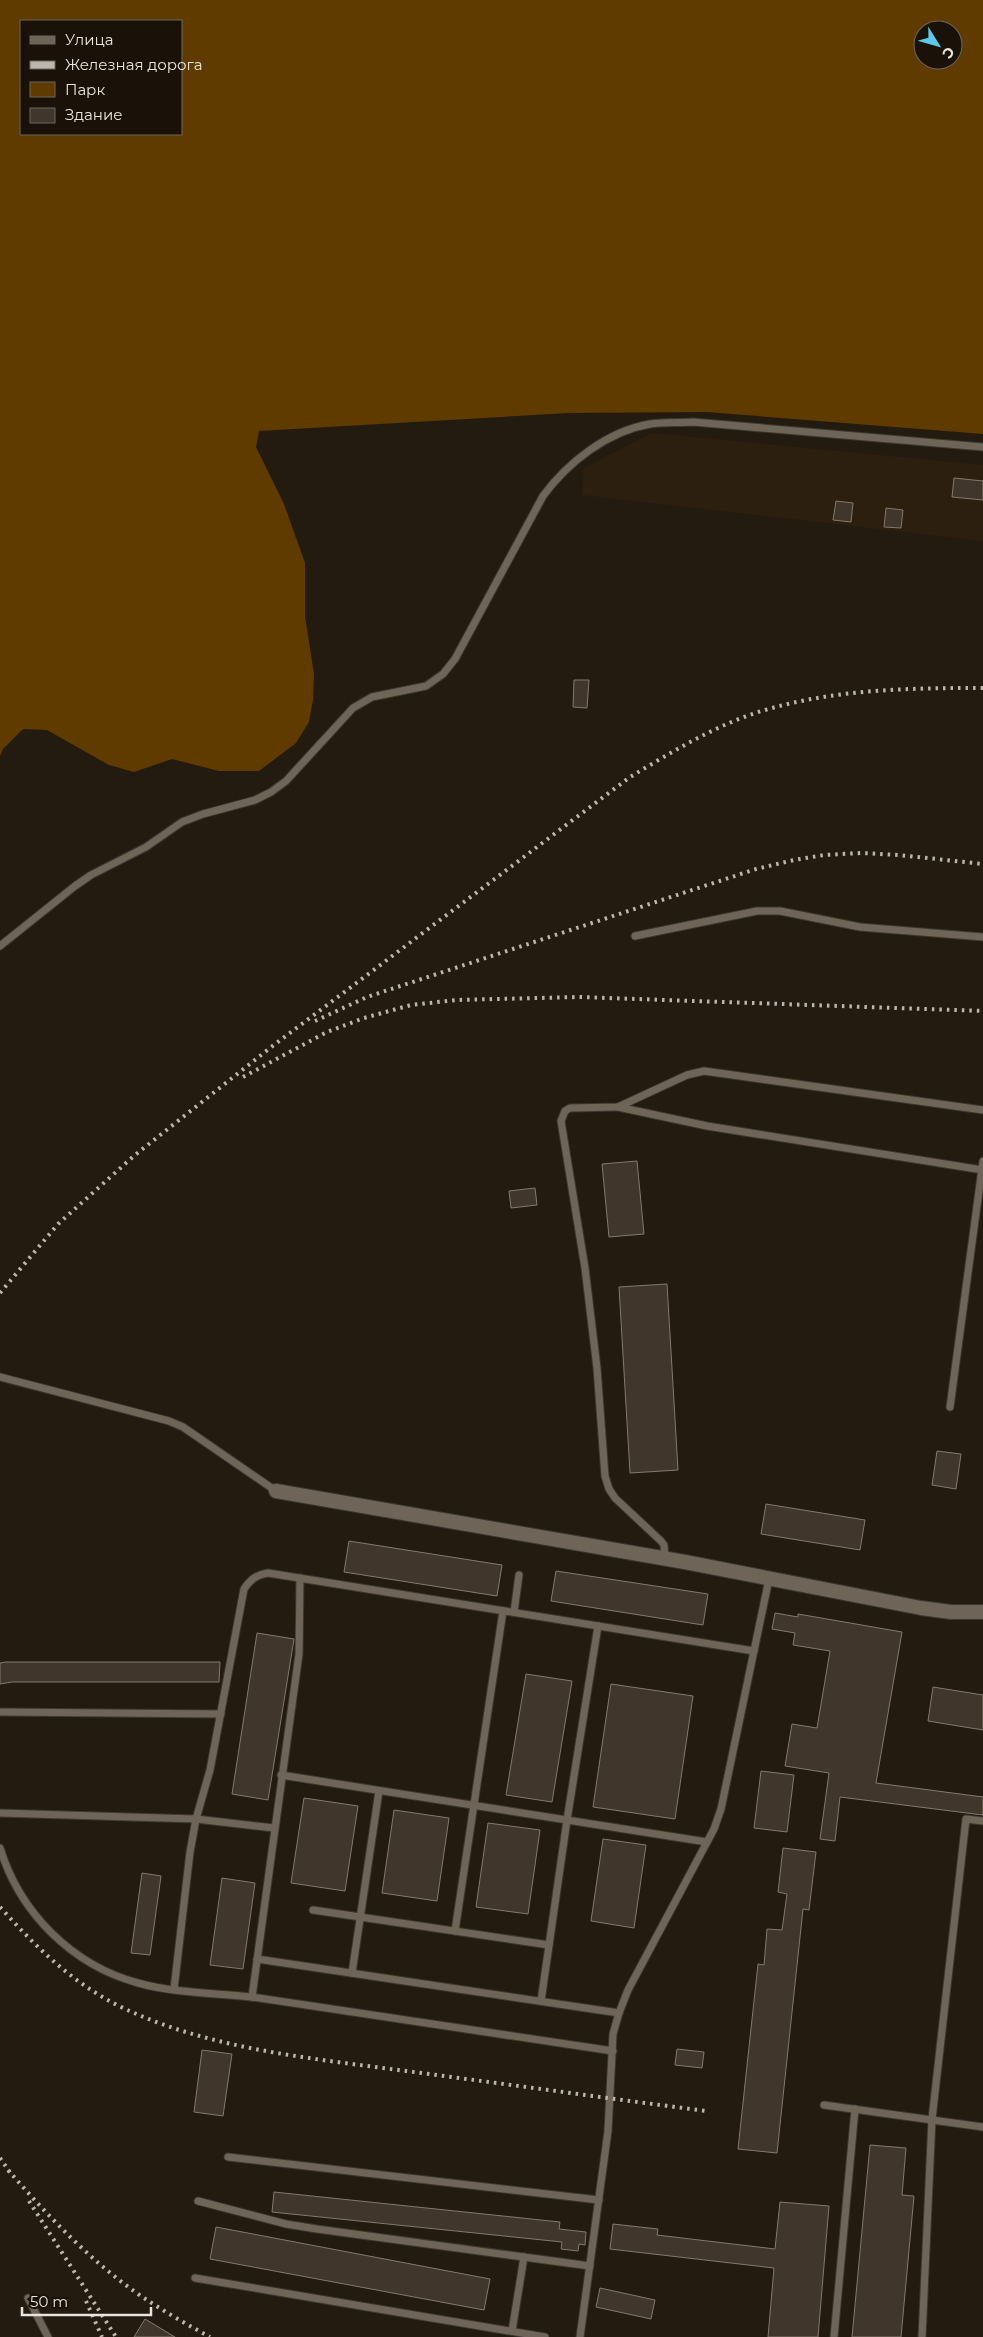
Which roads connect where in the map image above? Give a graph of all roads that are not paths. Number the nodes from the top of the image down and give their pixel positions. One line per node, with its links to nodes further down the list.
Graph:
1 (983, 447): 4 (lane)
2 (635, 936): 3 (lane)
3 (983, 937)
4 (0, 946)
5 (618, 1107): 6 (lane); 8 (lane); 12 (lane)
6 (983, 1110)
7 (983, 1161): 8 (lane)
8 (982, 1170): 10 (lane)
9 (0, 1377): 11 (lane)
10 (950, 1407)
11 (276, 1491): 12 (street)
12 (665, 1558): 15 (street)
13 (519, 1575): 17 (lane)
14 (300, 1578): 16 (lane); 22 (lane); 23 (lane)
15 (769, 1579): 18 (street); 20 (lane)
16 (503, 1611): 17 (lane); 25 (lane)
17 (514, 1612): 19 (lane)
18 (983, 1612)
19 (598, 1626): 20 (lane); 28 (lane)
20 (754, 1651): 31 (lane)
21 (0, 1712): 22 (lane)
22 (221, 1714): 27 (lane)
23 (281, 1776): 24 (lane); 30 (lane)
24 (379, 1791): 25 (lane); 34 (lane)
25 (474, 1805): 28 (lane); 35 (lane)
26 (0, 1813): 27 (lane)
27 (196, 1819): 30 (lane); 39 (lane)
28 (567, 1820): 31 (lane); 36 (lane)
29 (983, 1821): 46 (lane)
30 (274, 1828): 37 (lane)
31 (707, 1842): 42 (lane)
32 (0, 1848): 39 (lane)
33 (314, 1910): 34 (lane)
34 (361, 1917): 35 (lane); 38 (lane)
35 (455, 1931): 36 (lane)
36 (549, 1945): 41 (lane)
37 (257, 1959): 38 (lane); 40 (lane)
38 (352, 1973): 41 (lane)
39 (174, 1989): 40 (lane)
40 (252, 1997): 43 (lane)
41 (541, 2002): 42 (lane)
42 (618, 2013): 43 (lane)
43 (613, 2051): 49 (lane)
44 (824, 2106): 45 (lane)
45 (855, 2109): 46 (lane); 59 (lane)
46 (932, 2119): 47 (lane); 60 (lane)
47 (983, 2127)
48 (228, 2157): 49 (lane)
49 (599, 2200): 52 (lane)
50 (198, 2201): 51 (lane)
51 (524, 2257): 52 (lane); 55 (lane)
52 (590, 2266): 58 (lane)
53 (195, 2278): 55 (lane)
54 (28, 2298): 56 (lane)
55 (512, 2331): 57 (lane)
56 (48, 2337)
57 (545, 2337)
58 (580, 2337)
59 (834, 2337)
60 (922, 2337)

